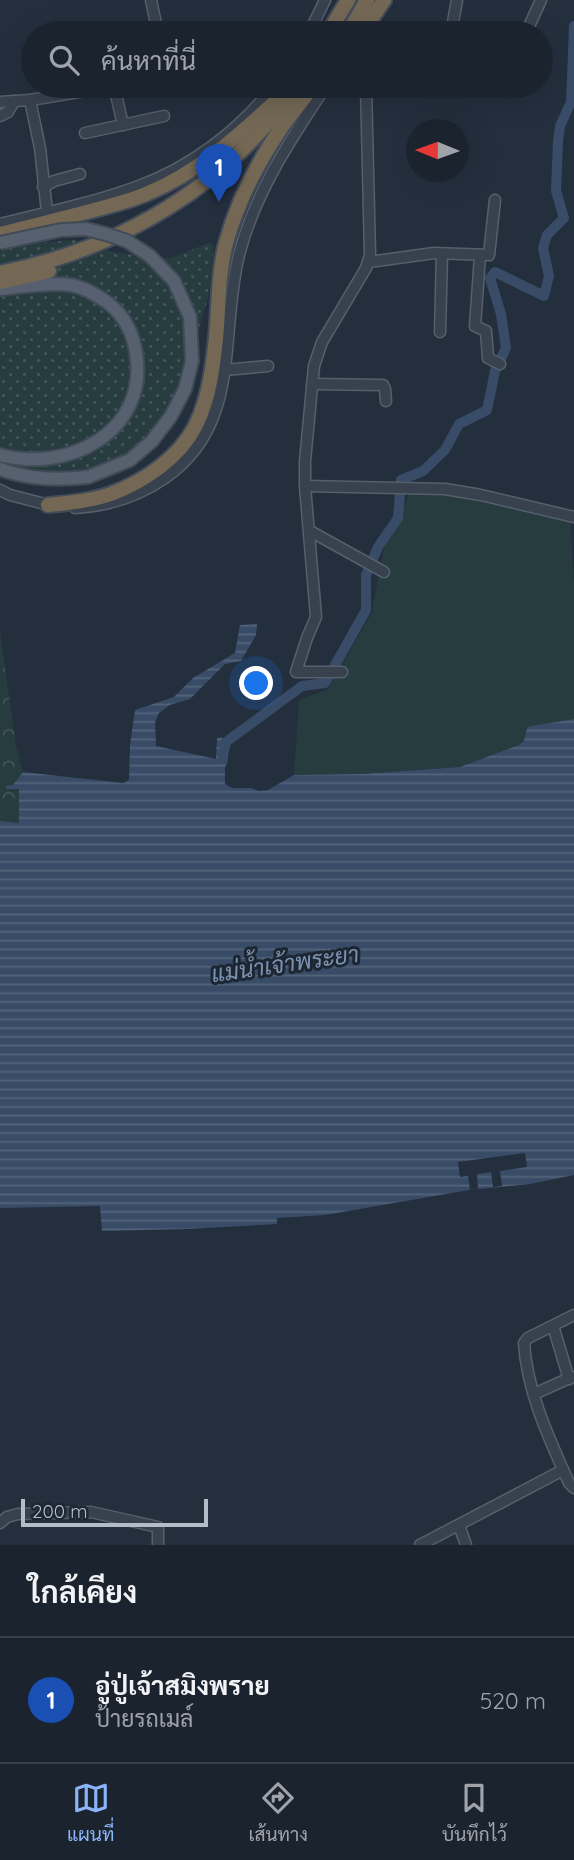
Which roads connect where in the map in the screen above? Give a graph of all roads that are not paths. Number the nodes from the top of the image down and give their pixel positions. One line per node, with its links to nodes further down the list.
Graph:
1 (151, 0): 8 (street)
2 (325, 0): 9 (street)
3 (348, 0): 10 (highway)
4 (368, 0): 11 (highway)
5 (384, 0): 12 (highway)
6 (457, 0): 13 (street)
7 (541, 0): 14 (street)
8 (155, 21)
9 (315, 21)
10 (335, 21)
11 (355, 21)
12 (370, 21)
13 (454, 21)
14 (531, 21)
15 (42, 98): 24 (street)
16 (117, 98): 30 (street)
17 (263, 98): 36 (street)
18 (280, 98): 38 (highway)
19 (286, 98): 43 (highway)
20 (305, 98): 31 (highway)
21 (314, 98): 27 (street)
22 (319, 98): 27 (street)
23 (366, 98): 42 (street)
24 (30, 100): 25 (street); 34 (street)
25 (14, 101): 26 (street); 28 (street)
26 (0, 102)
27 (314, 105): 49 (street)
28 (0, 116)
29 (164, 116): 30 (street)
30 (123, 125): 32 (street)
31 (281, 129): 44 (highway); 56 (highway)
32 (85, 133)
33 (80, 174): 34 (street)
34 (43, 187): 36 (street)
35 (495, 200): 41 (street)
36 (47, 212): 37 (street)
37 (0, 224)
38 (0, 234)
39 (0, 243): 53 (main road, bridge)
40 (442, 254): 41 (street); 42 (street); 46 (street)
41 (480, 256): 47 (street)
42 (369, 262): 50 (street)
43 (0, 273)
44 (0, 282)
45 (0, 289): 52 (main road)
46 (440, 332)
47 (496, 362)
48 (268, 366): 49 (street)
49 (225, 370): 56 (street)
50 (312, 384): 51 (street); 54 (street)
51 (386, 401)
52 (0, 455)
53 (0, 469)
54 (305, 486): 57 (street); 58 (street)
55 (0, 489): 56 (street)
56 (48, 505)
57 (574, 517)
58 (310, 531): 59 (street); 60 (street)
59 (381, 571)
60 (342, 672)
61 (574, 1315): 62 (street)
62 (553, 1326): 63 (street); 64 (street)
63 (571, 1378): 64 (street)
64 (534, 1394): 65 (street)
65 (563, 1470): 66 (street); 68 (street)
66 (574, 1488)
67 (0, 1523): 69 (street)
68 (459, 1525): 70 (street); 71 (street)
69 (158, 1545)
70 (421, 1545)
71 (466, 1545)

